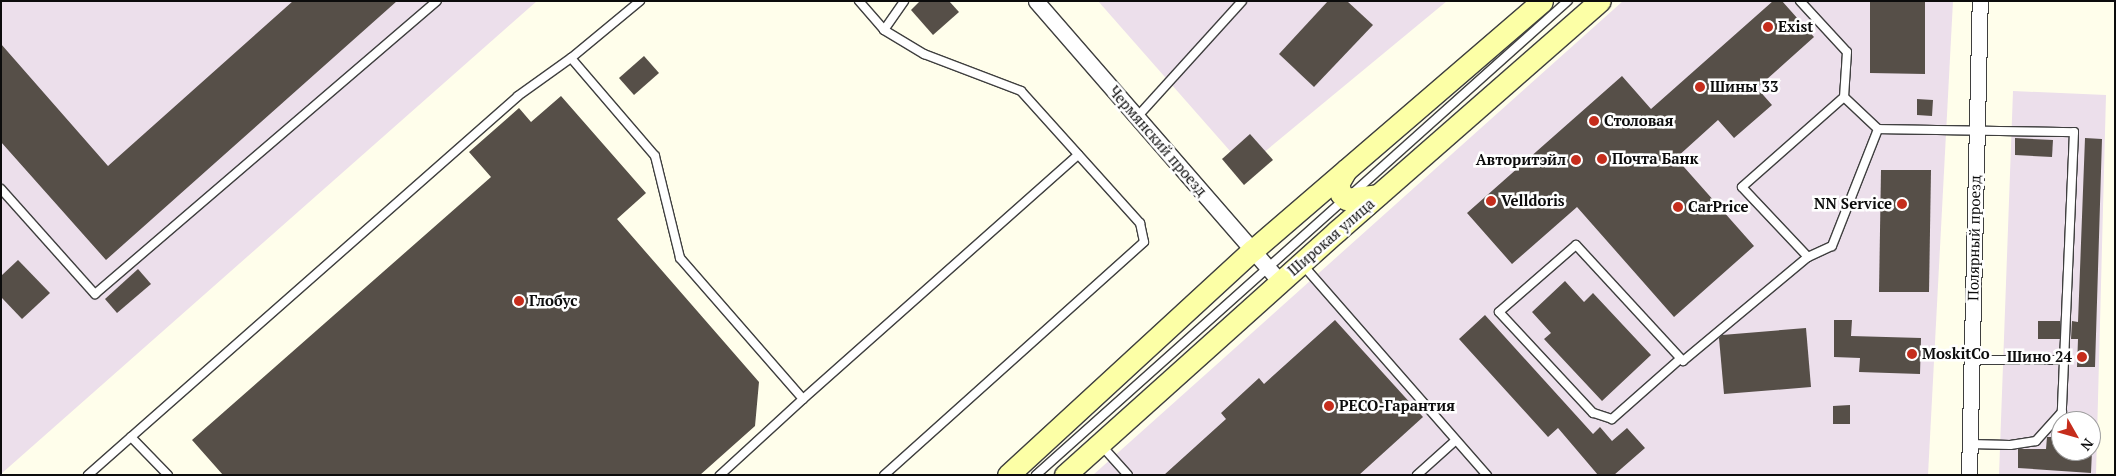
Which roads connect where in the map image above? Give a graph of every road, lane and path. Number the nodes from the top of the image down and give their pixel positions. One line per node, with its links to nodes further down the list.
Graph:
1 (437, 1): 20 (lane)
2 (640, 1): 13 (lane)
3 (859, 1): 12 (lane)
4 (904, 1): 12 (lane)
5 (1036, 1): 15 (street, Чермянский проезд)
6 (1242, 1): 15 (lane)
7 (1542, 1): 19 (main road)
8 (1568, 1): 22 (lane, Широкая улица)
9 (1600, 1): 21 (main road, Широкая улица)
10 (1800, 1): 14 (lane)
11 (1980, 1): 17 (street, Полярный проезд)
12 (884, 30): 18 (lane)
13 (571, 58): 30 (lane); 31 (lane)
14 (1844, 97): 16 (lane); 24 (lane)
15 (1137, 117): 23 (street, Чермянский проезд)
16 (1878, 129): 17 (lane); 24 (lane)
17 (1976, 131): 28 (street, Полярный проезд); 29 (lane)
18 (1078, 155): 30 (lane); 38 (lane)
19 (1346, 170): 22 (main road); 23 (main road)
20 (1, 189)
21 (1378, 195): 22 (main road); 25 (main road, Широкая улица)
22 (1346, 198): 26 (lane, Широкая улица)
23 (1253, 250): 26 (street, Чермянский проезд); 39 (main road)
24 (1808, 257): 27 (lane)
25 (1301, 264): 26 (main road, Широкая улица); 32 (lane)
26 (1274, 275): 33 (main road, Широкая улица); 40 (lane, Широкая улица)
27 (1680, 359): 27 (lane)
28 (1972, 360): 29 (lane); 34 (street, Полярный проезд)
29 (2065, 360): 34 (lane)
30 (803, 399): 37 (lane)
31 (131, 437): 35 (lane); 36 (lane)
32 (1456, 440): 43 (lane); 44 (lane)
33 (1099, 444): 41 (main road, Широкая улица); 42 (lane)
34 (1970, 444): 45 (street, Полярный проезд)
35 (88, 475)
36 (168, 475)
37 (720, 475)
38 (884, 475)
39 (1008, 475)
40 (1036, 475)
41 (1065, 475)
42 (1128, 475)
43 (1417, 475)
44 (1487, 475)
45 (1969, 475)

